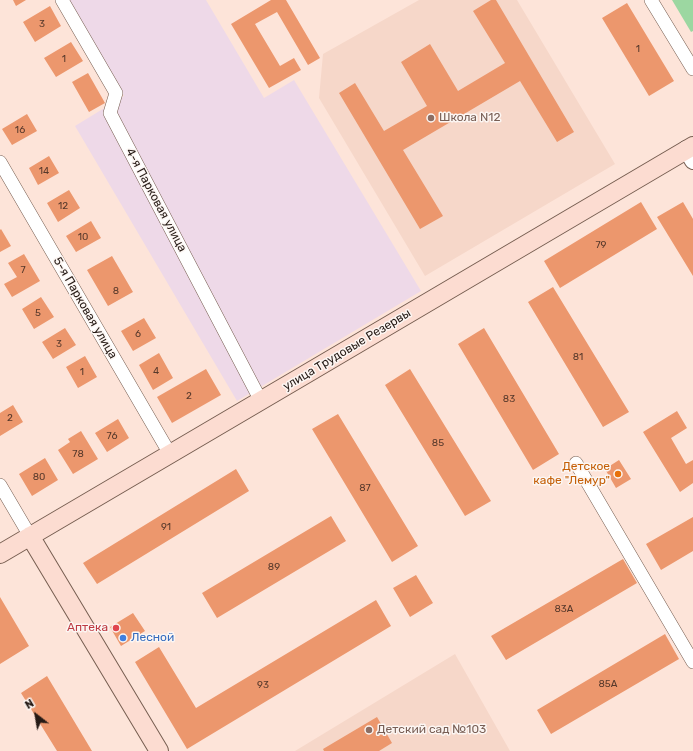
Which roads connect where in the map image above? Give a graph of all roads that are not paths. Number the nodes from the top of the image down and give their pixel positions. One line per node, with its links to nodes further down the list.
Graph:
1 (62, 0): 6 (street, 4-я Парковая улица)
2 (651, 0): 3 (street)
3 (693, 69)
4 (691, 152): 6 (main road, улица Трудовые Резервы)
5 (0, 162): 7 (street, 5-я Парковая улица)
6 (261, 401): 7 (main road, улица Трудовые Резервы)
7 (170, 454): 10 (main road, улица Трудовые Резервы)
8 (576, 463): 12 (street)
9 (0, 485): 10 (street)
10 (30, 536): 11 (main road, улица Трудовые Резервы); 13 (main road)
11 (0, 554)
12 (693, 662)
13 (159, 751)

